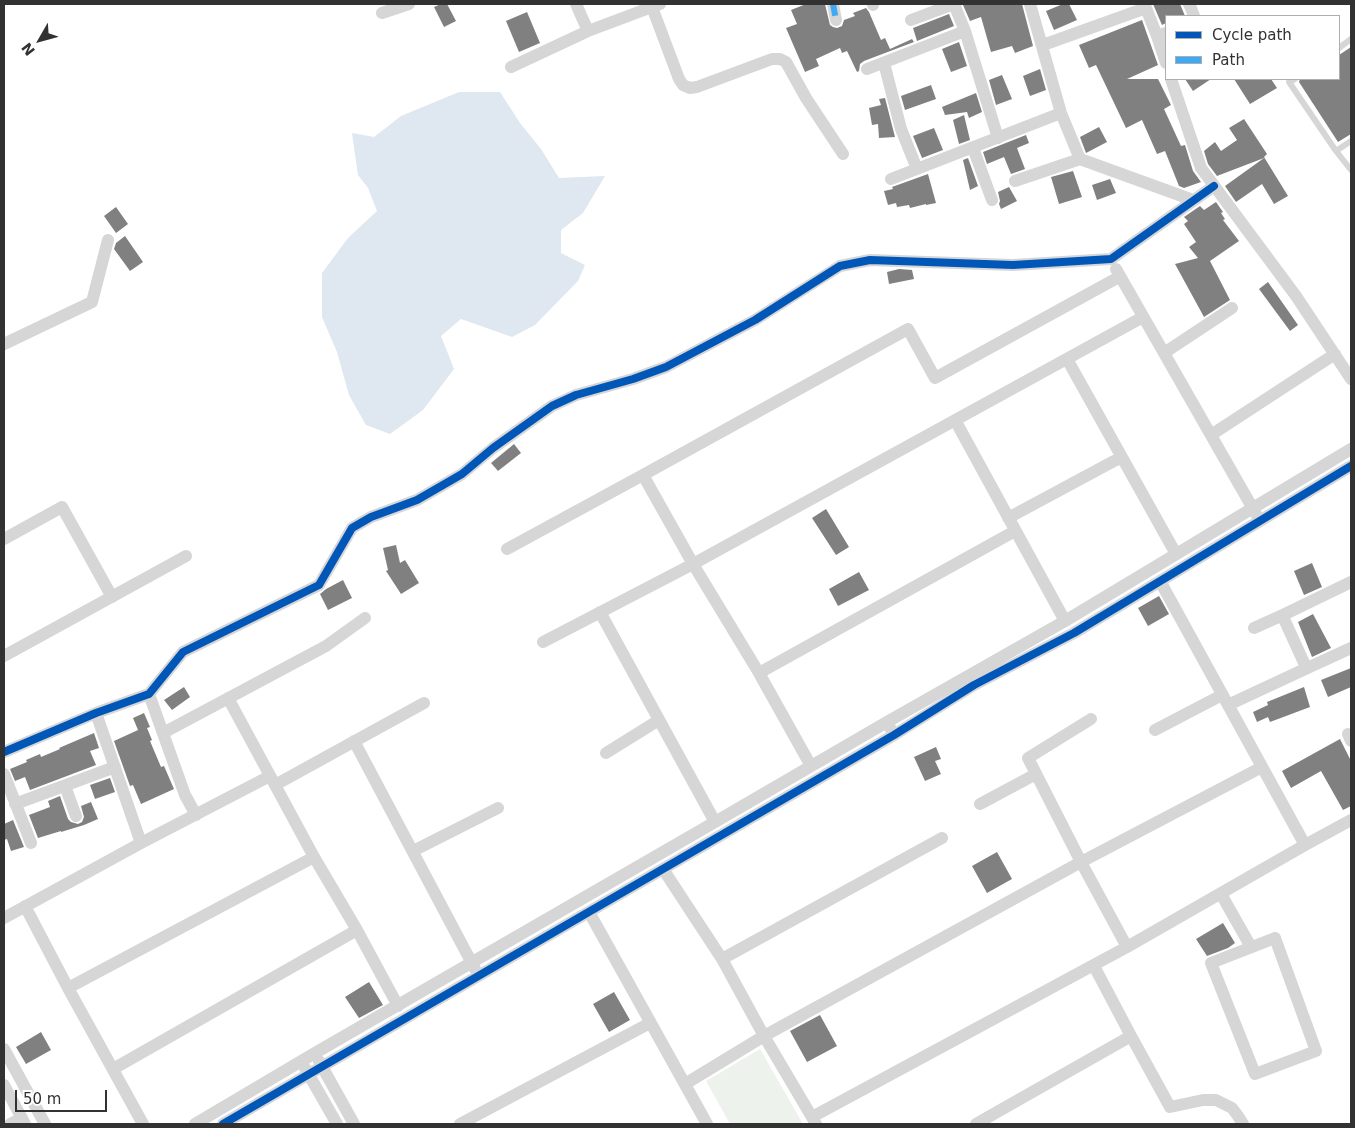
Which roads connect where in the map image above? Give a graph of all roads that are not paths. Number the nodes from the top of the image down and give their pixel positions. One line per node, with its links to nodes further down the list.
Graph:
1 (409, 4): 7 (street)
2 (576, 4): 10 (street)
3 (833, 4): 8 (street)
4 (954, 4): 9 (street); 11 (street)
5 (1030, 4): 14 (street)
6 (656, 5): 10 (street); 27 (street)
7 (382, 13)
8 (836, 20)
9 (911, 20)
10 (588, 30): 18 (street)
11 (964, 31): 17 (street); 23 (street)
12 (1162, 34): 14 (street); 16 (street)
13 (1351, 39): 15 (lane)
14 (1043, 45): 22 (street)
15 (1340, 47)
16 (1165, 56)
17 (884, 62): 19 (street); 29 (street)
18 (511, 66)
19 (867, 69)
20 (1171, 80): 33 (street)
21 (1293, 80): 26 (lane)
22 (1061, 113): 23 (street); 28 (street)
23 (998, 138): 25 (street)
24 (1351, 141): 26 (lane)
25 (973, 148): 29 (street); 34 (street)
26 (1336, 152): 30 (lane)
27 (843, 154)
28 (1080, 159): 32 (street); 35 (street)
29 (917, 170): 31 (street)
30 (1351, 170)
31 (892, 180)
32 (1015, 181)
33 (1214, 186): 35 (street); 43 (street)
34 (992, 200)
35 (1193, 200): 37 (street)
36 (108, 240): 41 (street)
37 (1111, 259): 38 (street); 75 (street)
38 (1120, 277): 40 (street); 51 (street)
39 (1232, 308): 42 (street)
40 (1143, 317): 42 (street); 44 (street)
41 (4, 344)
42 (1164, 353): 47 (street)
43 (1334, 354): 45 (street); 47 (street)
44 (1067, 359): 46 (street); 49 (street)
45 (1351, 379)
46 (955, 420): 53 (street); 60 (street)
47 (1211, 436): 52 (street)
48 (1351, 449): 52 (street)
49 (1122, 458): 53 (street); 58 (street)
50 (1351, 466): 54 (street)
51 (643, 475): 57 (street); 60 (street)
52 (1252, 508): 54 (street); 58 (street)
53 (1008, 518): 55 (street)
54 (1260, 521): 61 (street)
55 (1015, 531): 67 (street); 73 (street)
56 (4, 539): 63 (street)
57 (507, 549)
58 (1176, 554): 67 (street)
59 (186, 556): 63 (street)
60 (693, 564): 64 (street); 73 (street)
61 (1160, 581): 74 (street); 77 (street)
62 (1351, 582): 65 (street)
63 (112, 596): 71 (street)
64 (600, 612): 69 (street); 81 (street)
65 (1285, 614): 68 (street); 72 (street)
66 (365, 618): 76 (street)
67 (1065, 621): 74 (street)
68 (1254, 628)
69 (543, 642)
70 (1351, 648): 72 (street)
71 (4, 656)
72 (1303, 670): 77 (street)
73 (759, 674): 89 (street)
74 (972, 680): 82 (street); 85 (street)
75 (148, 694): 79 (street); 84 (street)
76 (228, 698): 84 (street); 94 (street)
77 (1225, 700): 83 (street); 91 (street)
78 (424, 703): 86 (street)
79 (96, 713): 87 (street); 90 (street)
80 (1091, 719): 93 (street)
81 (659, 720): 88 (street); 102 (street)
82 (887, 722): 85 (street); 89 (street)
83 (1155, 730)
84 (163, 734): 99 (street)
85 (894, 735): 110 (street)
86 (354, 742): 94 (street); 107 (street)
87 (4, 752)
88 (606, 753)
89 (811, 766): 102 (street)
90 (115, 767): 95 (street); 105 (street)
91 (1262, 767): 106 (street); 109 (street)
92 (4, 774): 96 (street)
93 (1036, 774): 97 (street); 109 (street)
94 (273, 780): 99 (street); 108 (street)
95 (65, 786): 96 (street); 100 (street)
96 (15, 804): 104 (street)
97 (980, 804)
98 (498, 808): 107 (street)
99 (196, 815): 105 (street)
100 (76, 816)
101 (1351, 820): 106 (street)
102 (715, 822): 119 (street)
103 (942, 838): 118 (street)
104 (31, 843)
105 (141, 843): 112 (street)
106 (1305, 845): 111 (street)
107 (413, 851): 119 (street)
108 (314, 857): 115 (street); 122 (street)
109 (1080, 862): 117 (street); 125 (street)
110 (663, 869): 113 (street); 118 (street)
111 (1221, 894): 116 (street); 117 (street)
112 (25, 906): 114 (street); 122 (street)
113 (589, 912): 121 (street); 124 (street)
114 (4, 918)
115 (357, 930): 123 (street); 131 (street)
116 (1251, 947): 116 (street)
117 (1127, 948): 120 (street)
118 (722, 959): 125 (street)
119 (471, 963): 121 (street); 123 (street)
120 (1094, 966): 126 (street); 136 (street)
121 (479, 976): 130 (street)
122 (68, 988): 131 (street)
123 (398, 1006): 128 (street)
124 (650, 1022): 133 (street); 144 (street)
125 (764, 1036): 133 (street); 136 (street)
126 (1130, 1036): 146 (street); 147 (street)
127 (4, 1049): 139 (street)
128 (315, 1053): 129 (street); 130 (street)
129 (301, 1061): 132 (street); 141 (street)
130 (322, 1066): 132 (street); 143 (street)
131 (113, 1069): 140 (street)
132 (309, 1074): 137 (street); 142 (street)
133 (685, 1084): 145 (street)
134 (4, 1085): 135 (street)
135 (23, 1121): 138 (street)
136 (814, 1121)
137 (232, 1122)
138 (10, 1124)
139 (45, 1124)
140 (144, 1124)
141 (195, 1124)
142 (338, 1124)
143 (354, 1124)
144 (460, 1124)
145 (707, 1124)
146 (976, 1124)
147 (1243, 1124)

